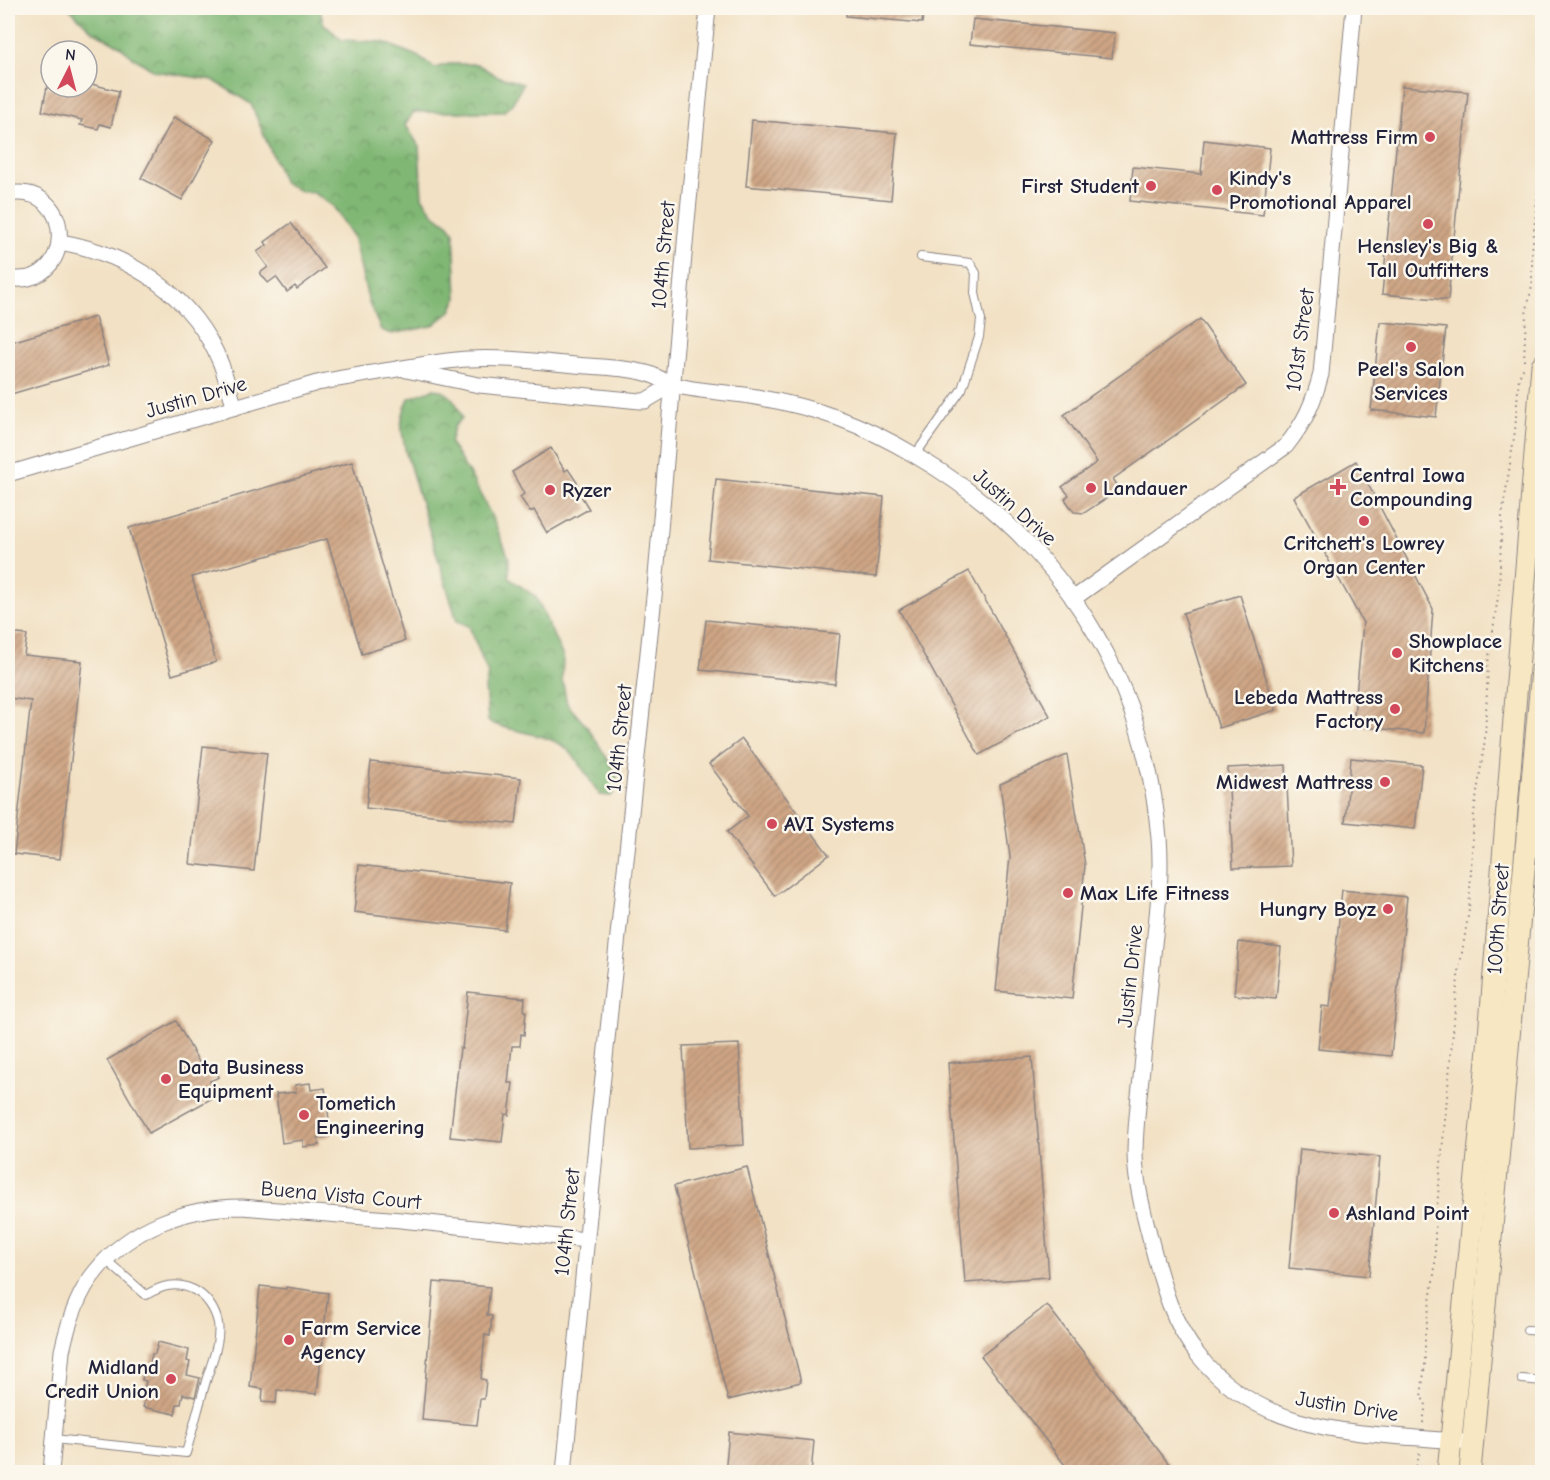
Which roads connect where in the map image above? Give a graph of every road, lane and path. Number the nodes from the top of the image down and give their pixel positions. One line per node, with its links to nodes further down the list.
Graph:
1 (708, 8): 10 (street, 104th Street)
2 (1354, 8): 15 (street, 101st Street)
3 (1542, 146): 23 (path)
4 (8, 194): 5 (street)
5 (60, 242): 7 (street); 11 (street)
6 (921, 257): 13 (lane)
7 (8, 278)
8 (1542, 365): 12 (main road, 100th Street)
9 (399, 369): 10 (street, Justin Drive); 10 (street, Justin Drive); 11 (street, Justin Drive)
10 (672, 385): 13 (street, Justin Drive); 17 (street, 104th Street)
11 (235, 407): 14 (street, Justin Drive)
12 (1539, 447): 25 (main road, 100th Street)
13 (915, 455): 15 (street, Justin Drive)
14 (8, 474)
15 (1073, 599): 25 (street, Justin Drive)
16 (1542, 670): 26 (main road, 100th Street)
17 (586, 1240): 18 (street, Buena Vista Court); 29 (street, 104th Street)
18 (106, 1260): 24 (street, Buena Vista Court); 24 (lane)
19 (1527, 1330): 20 (lane)
20 (1542, 1331)
21 (1522, 1379): 22 (lane)
22 (1542, 1381)
23 (1426, 1403)
24 (54, 1439): 28 (street, Buena Vista Court)
25 (1451, 1440): 26 (street, Justin Drive); 31 (main road, 100th Street)
26 (1473, 1443): 32 (main road, 100th Street)
27 (1420, 1456): 30 (path)
28 (51, 1473)
29 (564, 1473)
30 (1415, 1473)
31 (1448, 1473)
32 (1470, 1473)

